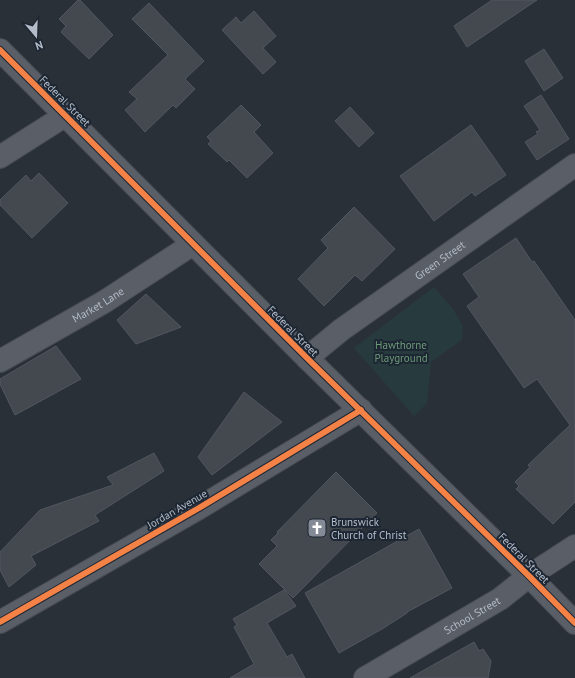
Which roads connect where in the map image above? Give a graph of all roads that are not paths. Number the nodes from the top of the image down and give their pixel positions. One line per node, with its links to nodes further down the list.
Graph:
1 (0, 50): 2 (street, Federal Street)
2 (66, 115): 3 (street); 5 (street, Federal Street)
3 (0, 157)
4 (575, 165): 6 (street, Green Street)
5 (192, 244): 6 (street, Federal Street); 7 (street, Market Lane)
6 (307, 358): 8 (street, Federal Street)
7 (0, 361)
8 (360, 410): 10 (street, Federal Street); 11 (street, Jordan Avenue)
9 (575, 546): 10 (street, School Street)
10 (529, 576): 12 (street, Federal Street); 13 (street, School Street)
11 (0, 622)
12 (575, 623)
13 (365, 678)

